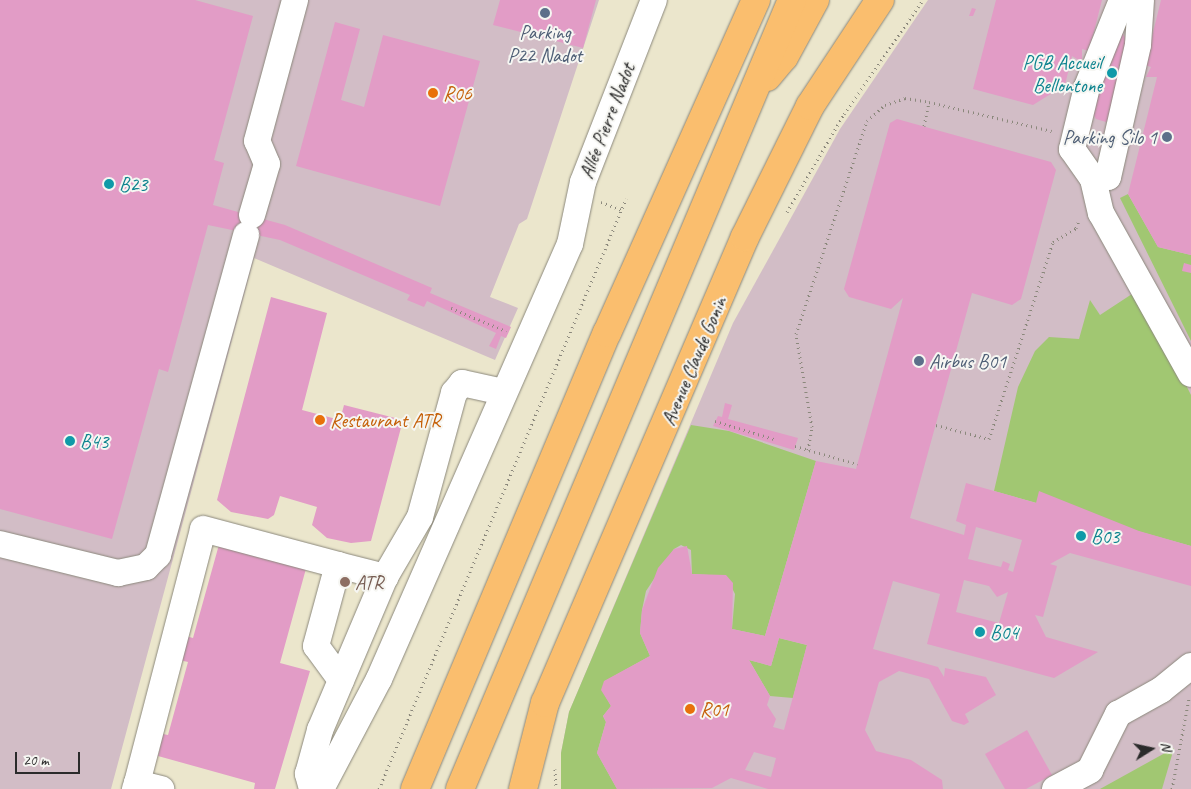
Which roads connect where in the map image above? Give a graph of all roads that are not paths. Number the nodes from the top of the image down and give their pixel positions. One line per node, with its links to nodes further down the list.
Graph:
1 (295, 0): 13 (street)
2 (654, 0): 12 (street, Allée Pierre Nadot)
3 (756, 0): 22 (main road)
4 (792, 0): 9 (main road)
5 (815, 0): 9 (main road)
6 (880, 0): 18 (main road, Avenue Claude Gonin)
7 (1122, 0): 10 (street)
8 (1141, 0): 10 (street)
9 (756, 89): 23 (main road)
10 (1093, 179): 11 (street)
11 (1191, 374)
12 (503, 392): 15 (street); 21 (street, Allée Pierre Nadot)
13 (0, 544)
14 (338, 565): 15 (street); 17 (street); 19 (street)
15 (385, 576): 17 (street)
16 (1191, 666): 26 (street)
17 (342, 680): 20 (street)
18 (537, 737): 24 (main road, Avenue Claude Gonin); 25 (main road, Avenue Claude Gonin)
19 (145, 787)
20 (312, 789)
21 (321, 789)
22 (415, 789)
23 (460, 789)
24 (524, 789)
25 (542, 789)
26 (1056, 789)

